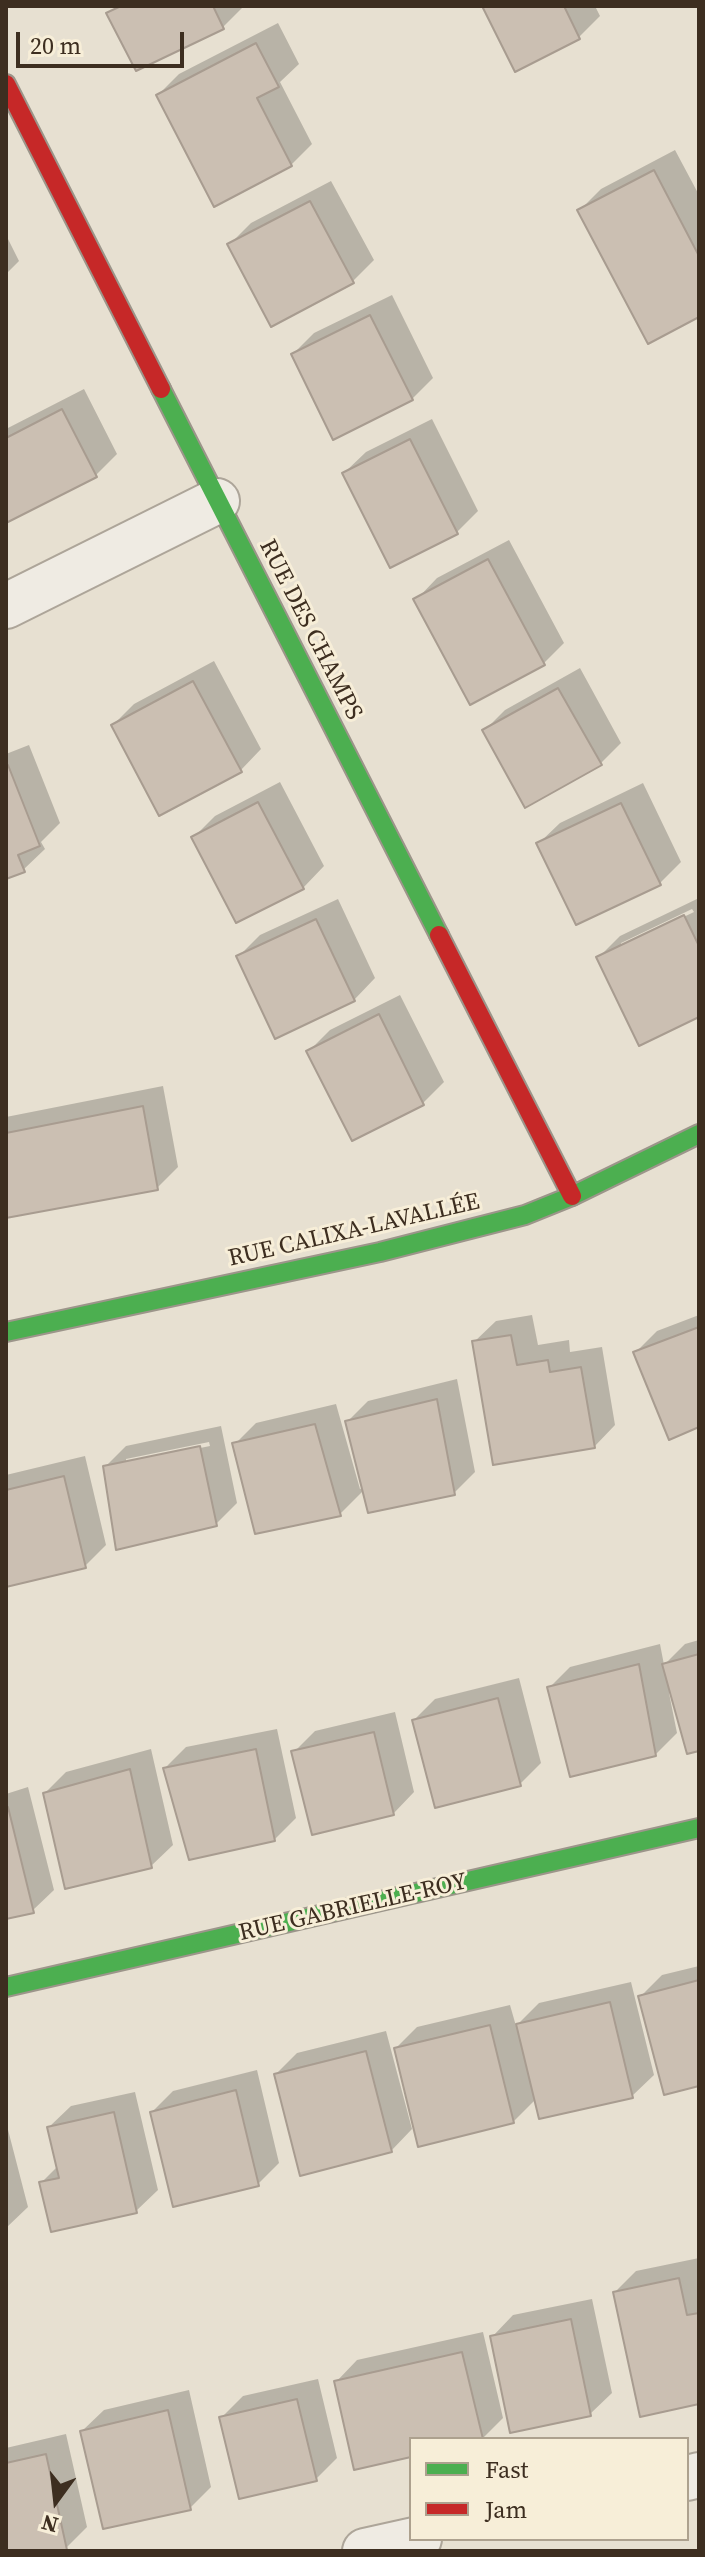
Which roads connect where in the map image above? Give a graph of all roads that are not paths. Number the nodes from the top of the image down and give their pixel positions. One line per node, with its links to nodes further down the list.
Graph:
1 (6, 84): 2 (street, RUE DES CHAMPS)
2 (217, 501): 3 (street); 5 (street, RUE DES CHAMPS)
3 (6, 606)
4 (699, 1134): 5 (street, RUE CALIXA-LAVALLÉE)
5 (572, 1196): 6 (street, RUE CALIXA-LAVALLÉE)
6 (6, 1332)
7 (699, 1828): 8 (street, RUE GABRIELLE-ROY)
8 (6, 1987)
9 (410, 2541): 10 (street)
10 (365, 2551)

